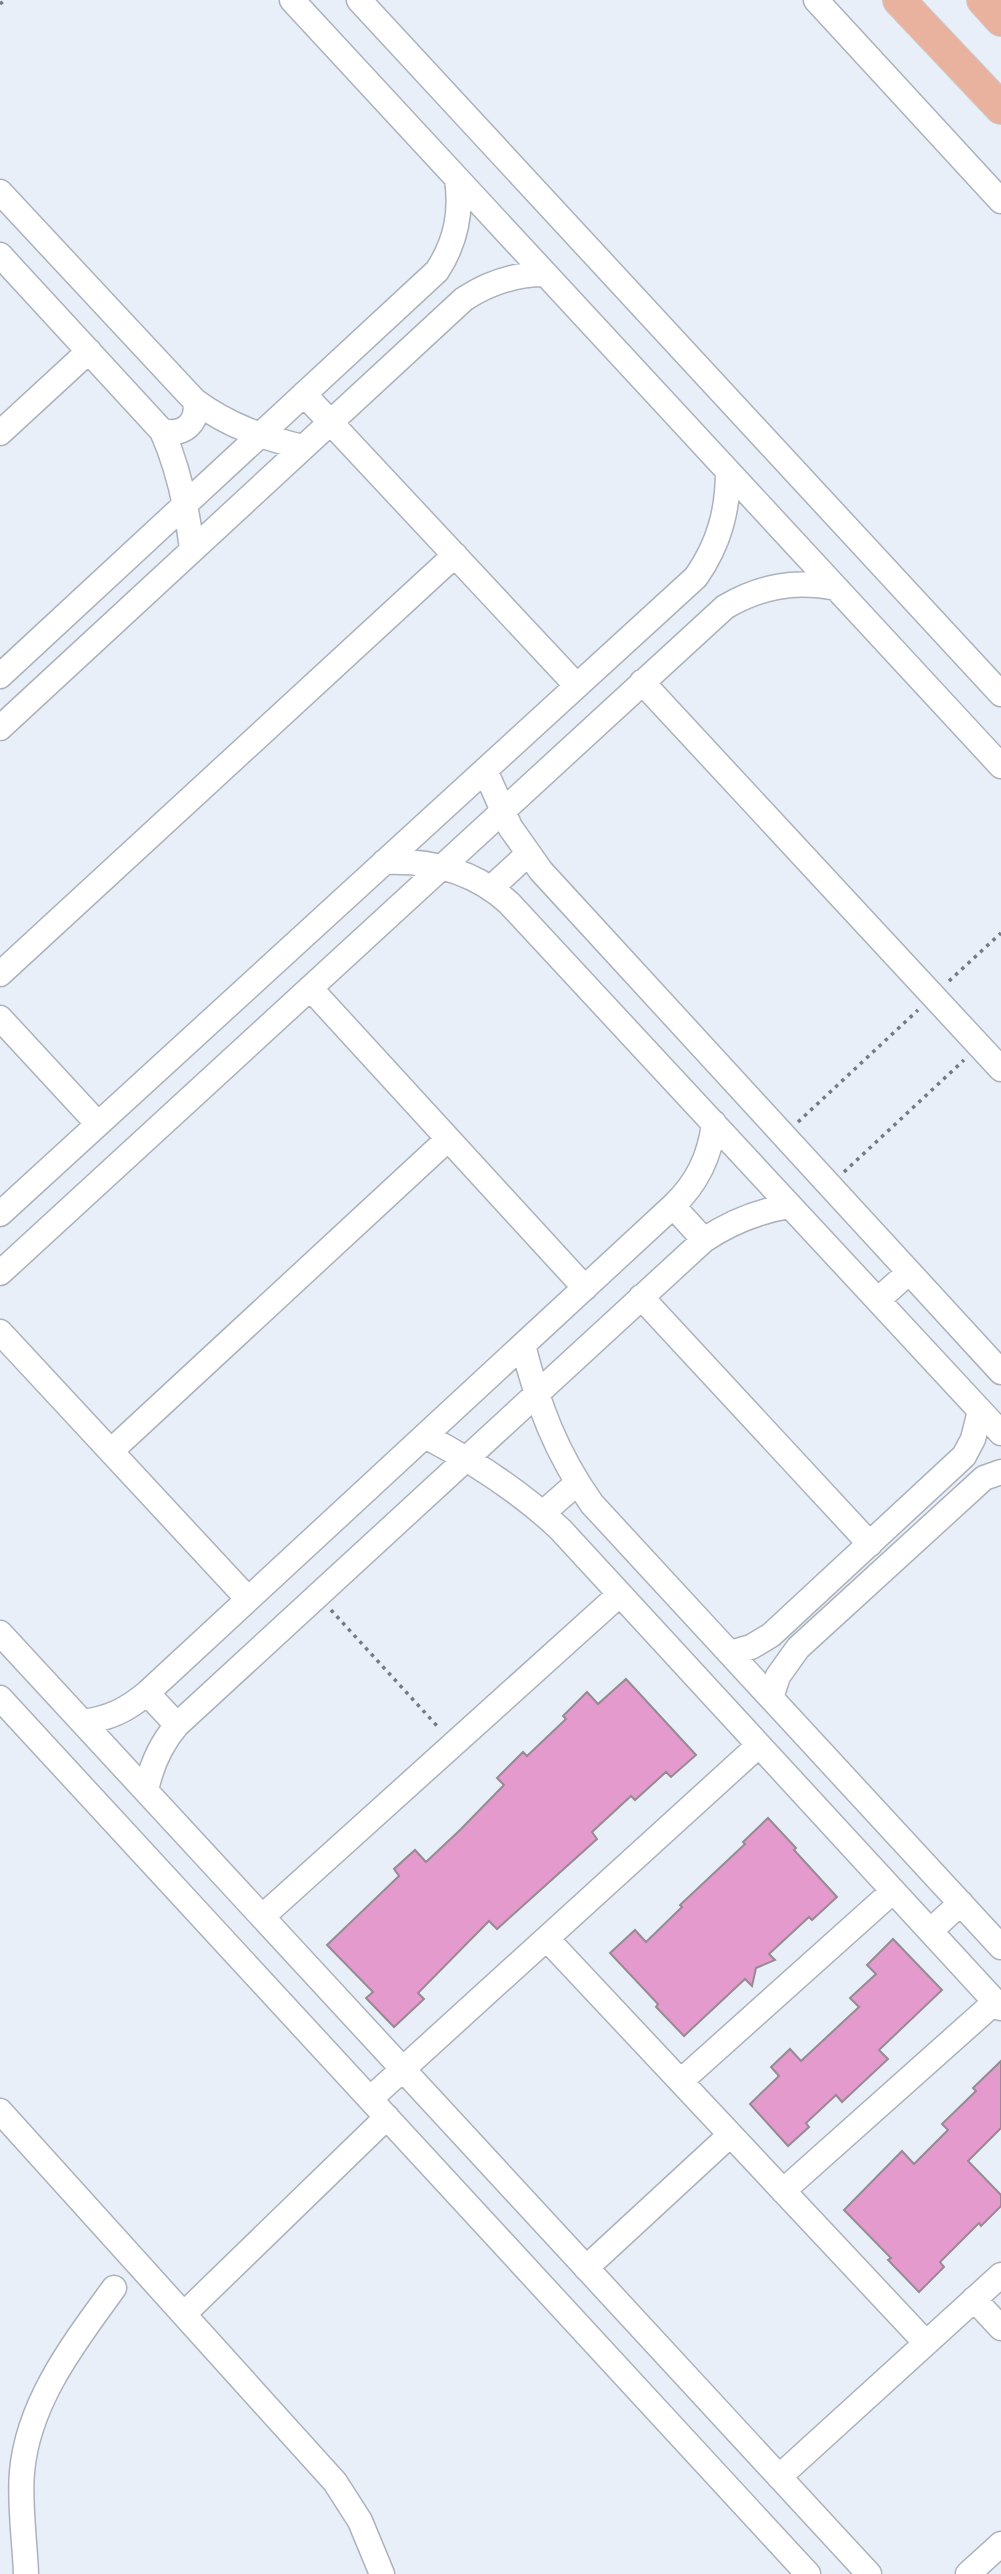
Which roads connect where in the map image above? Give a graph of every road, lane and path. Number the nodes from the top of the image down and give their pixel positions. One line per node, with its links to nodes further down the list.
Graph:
1 (5, 0): 7 (path)
2 (292, 0): 10 (street)
3 (359, 0): 35 (street)
4 (816, 0): 12 (street)
5 (899, 0): 9 (main road)
6 (983, 0): 8 (main road)
7 (0, 4)
8 (1001, 20)
9 (1001, 108)
10 (457, 179): 14 (street); 15 (street)
11 (0, 192): 19 (street)
12 (1001, 201)
13 (0, 255): 17 (street)
14 (437, 271): 16 (street); 18 (street)
15 (545, 274): 16 (street); 25 (street)
16 (464, 299): 20 (street)
17 (89, 351): 21 (street); 22 (street)
18 (304, 394): 20 (street); 23 (street)
19 (195, 401): 21 (street); 23 (street)
20 (330, 421): 24 (street); 28 (street)
21 (162, 431): 26 (street)
22 (0, 433)
23 (259, 436): 24 (street); 26 (street)
24 (302, 447): 27 (street)
25 (728, 471): 29 (street); 30 (street)
26 (186, 504): 27 (street); 32 (street)
27 (192, 549): 36 (street)
28 (455, 555): 34 (street); 45 (street)
29 (696, 576): 31 (street); 34 (street)
30 (836, 588): 31 (street); 37 (street)
31 (725, 607): 33 (street)
32 (0, 676)
33 (642, 682): 39 (street); 47 (street)
34 (577, 686): 38 (street)
35 (1001, 694)
36 (0, 728)
37 (1001, 766)
38 (485, 770): 39 (street); 41 (street)
39 (502, 812): 40 (street); 42 (street)
40 (528, 854): 43 (street); 53 (street)
41 (384, 862): 42 (street); 51 (street)
42 (442, 866): 43 (street); 46 (street)
43 (491, 888): 52 (street)
44 (1001, 933): 47 (path)
45 (0, 974)
46 (310, 988): 54 (street); 61 (street)
47 (933, 996): 49 (street); 53 (path)
48 (0, 1018): 51 (street)
49 (979, 1045): 50 (street); 55 (path)
50 (1001, 1069)
51 (98, 1124): 58 (street)
52 (713, 1124): 56 (street); 57 (street)
53 (783, 1135): 55 (street)
54 (448, 1139): 62 (street); 72 (street)
55 (829, 1185): 60 (street)
56 (673, 1206): 59 (street); 62 (street)
57 (790, 1206): 59 (street); 64 (street)
58 (0, 1214)
59 (704, 1240): 63 (street)
60 (909, 1272): 64 (street); 67 (street)
61 (0, 1273)
62 (585, 1288): 66 (street)
63 (641, 1297): 68 (street); 78 (street)
64 (878, 1300): 69 (street)
65 (0, 1332): 72 (street)
66 (523, 1345): 68 (street); 71 (street)
67 (1001, 1372)
68 (536, 1395): 74 (street); 76 (street)
69 (980, 1411): 70 (street); 73 (street)
70 (1001, 1433)
71 (425, 1436): 74 (street); 81 (street)
72 (111, 1451): 81 (street)
73 (964, 1456): 75 (street); 78 (street)
74 (467, 1458): 77 (street); 80 (street)
75 (992, 1475): 84 (street)
76 (577, 1483): 77 (street); 85 (street)
77 (543, 1513): 79 (street)
78 (870, 1544): 82 (street)
79 (620, 1594): 91 (street); 92 (street)
80 (317, 1596): 90 (street); 91 (path)
81 (248, 1599): 86 (street)
82 (779, 1627): 84 (street); 85 (street)
83 (0, 1633): 89 (street)
84 (798, 1648): 88 (street)
85 (730, 1653): 88 (street)
86 (147, 1693): 89 (street); 90 (street)
87 (0, 1698): 104 (street)
88 (771, 1698): 94 (street)
89 (82, 1723): 93 (street)
90 (177, 1725): 93 (street)
91 (453, 1744): 97 (street)
92 (759, 1745): 95 (street); 99 (street)
93 (146, 1791): 97 (street)
94 (927, 1867): 95 (street); 96 (street)
95 (895, 1893): 98 (street); 103 (street)
96 (961, 1903): 98 (street); 100 (street)
97 (262, 1917): 102 (street)
98 (930, 1931): 101 (street)
99 (547, 1939): 102 (street); 103 (street)
100 (1001, 1947)
101 (998, 2005): 108 (street)
102 (403, 2069): 104 (street); 109 (street)
103 (681, 2081): 107 (street)
104 (370, 2099): 106 (street)
105 (0, 2111): 113 (street)
106 (387, 2117): 113 (street); 120 (street)
107 (730, 2135): 108 (street); 109 (street)
108 (783, 2191): 115 (street)
109 (586, 2268): 116 (street)
110 (1001, 2275): 112 (street)
111 (114, 2288): 118 (street)
112 (974, 2299): 114 (street); 115 (street)
113 (184, 2315): 119 (street)
114 (1001, 2328)
115 (926, 2343): 116 (street)
116 (779, 2477): 121 (street)
117 (1001, 2544): 122 (street)
118 (26, 2574)
119 (382, 2574)
120 (808, 2574)
121 (869, 2574)
122 (968, 2574)

